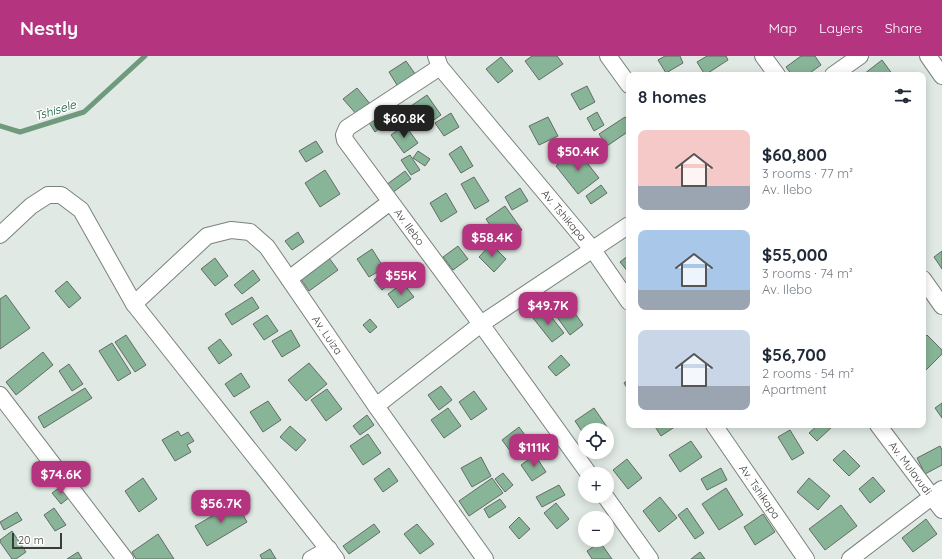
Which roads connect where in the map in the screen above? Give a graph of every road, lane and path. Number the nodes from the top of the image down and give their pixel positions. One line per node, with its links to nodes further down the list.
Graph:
1 (608, 56): 9 (street)
2 (763, 56): 6 (street)
3 (860, 56): 7 (street)
4 (928, 56): 8 (street)
5 (438, 61): 10 (street, Av. Ilebo); 13 (street, Av. Tshikapa)
6 (775, 72)
7 (837, 72)
8 (942, 76)
9 (626, 81)
10 (390, 202): 14 (street); 19 (street, Av. Ilebo)
11 (626, 227): 13 (street)
12 (0, 235): 17 (street)
13 (593, 250): 16 (street, Av. Tshikapa); 19 (street)
14 (289, 279): 17 (street, Av. Luiza); 21 (street, Av. Luiza)
15 (926, 283): 18 (street)
16 (626, 298)
17 (134, 304): 28 (street)
18 (942, 306)
19 (481, 324): 21 (street); 24 (street, Av. Ilebo)
20 (0, 394): 29 (street)
21 (376, 406): 31 (street, Av. Luiza)
22 (716, 428): 33 (street, Av. Tshikapa)
23 (881, 428): 25 (street, Av. Mulavudi)
24 (584, 467)
25 (937, 493): 27 (street, Av. Mulavudi); 34 (street)
26 (609, 503): 32 (street)
27 (942, 510)
28 (332, 554): 30 (street)
29 (125, 559)
30 (311, 559)
31 (485, 559)
32 (650, 559)
33 (806, 559)
34 (850, 559)

